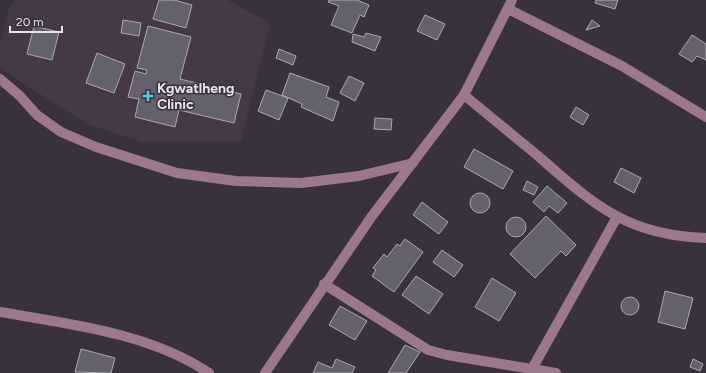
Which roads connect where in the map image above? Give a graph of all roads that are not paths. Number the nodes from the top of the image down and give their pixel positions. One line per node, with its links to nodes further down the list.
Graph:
1 (510, 2): 3 (street); 4 (street)
2 (0, 78): 5 (street)
3 (464, 96): 5 (street); 6 (street)
4 (706, 117)
5 (413, 163): 8 (street)
6 (617, 217): 7 (street); 10 (street)
7 (706, 238)
8 (324, 284): 10 (street); 12 (street)
9 (0, 312): 11 (street)
10 (532, 369): 13 (street)
11 (209, 373)
12 (265, 373)
13 (556, 373)

